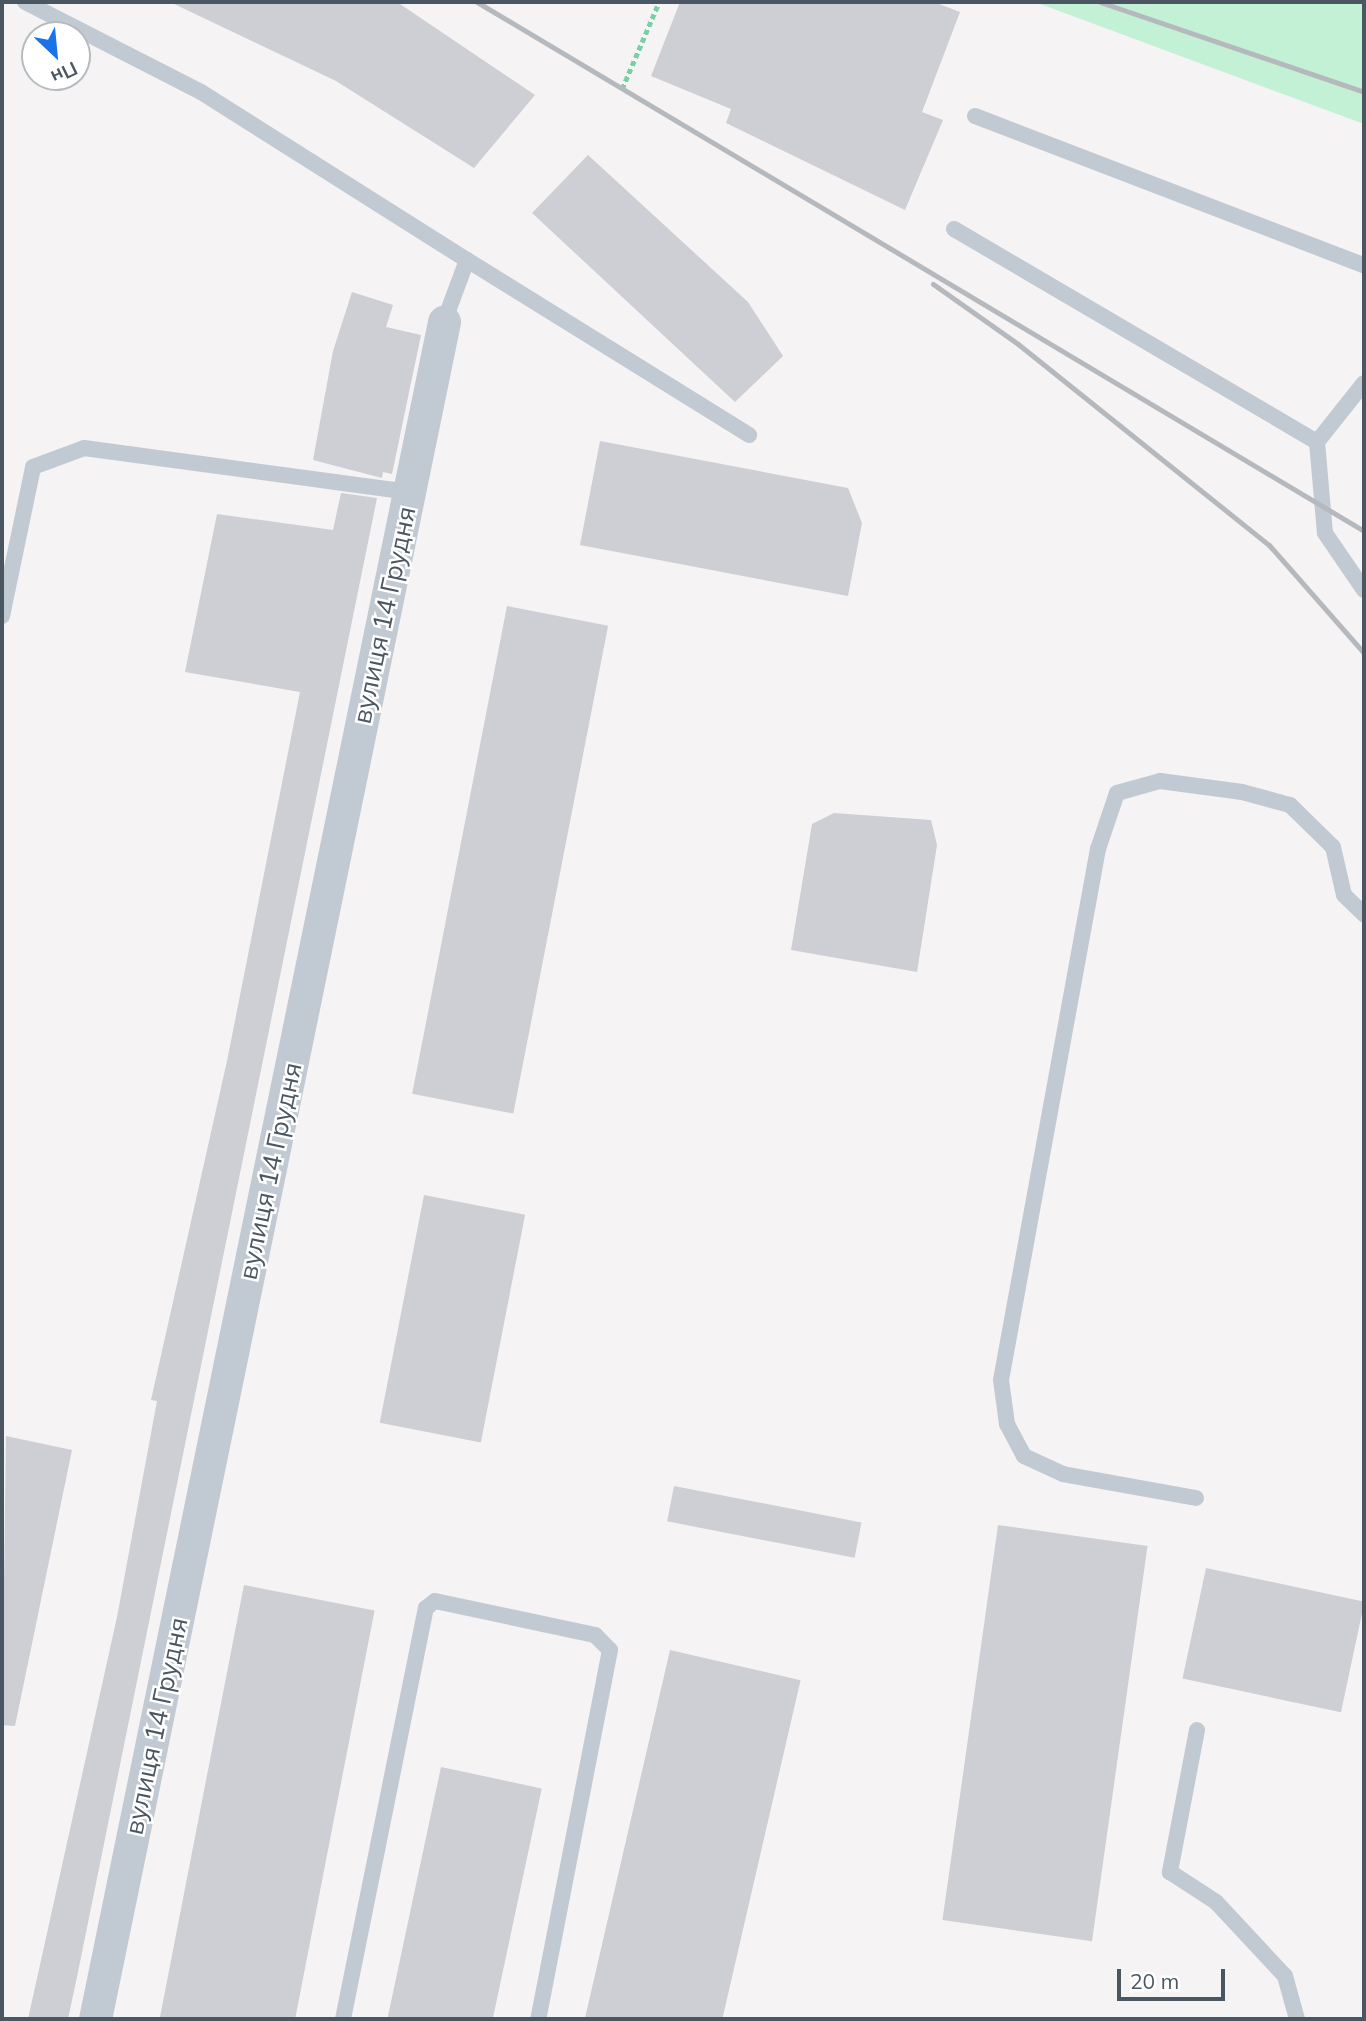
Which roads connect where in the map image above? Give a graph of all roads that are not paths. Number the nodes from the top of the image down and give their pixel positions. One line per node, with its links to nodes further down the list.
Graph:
1 (25, 2): 4 (lane)
2 (975, 116): 5 (lane)
3 (954, 229): 9 (lane)
4 (467, 260): 6 (lane); 8 (lane)
5 (1364, 265)
6 (444, 322): 10 (street, вулиця 14 Грудня)
7 (1364, 383): 9 (lane)
8 (749, 435)
9 (1317, 442): 11 (lane)
10 (410, 492): 12 (lane); 16 (street, вулиця 14 Грудня)
11 (1364, 590)
12 (2, 616)
13 (1364, 914): 14 (lane)
14 (1196, 1497)
15 (1197, 1730): 19 (lane)
16 (95, 2019)
17 (343, 2019): 18 (lane)
18 (538, 2019)
19 (1297, 2019)

